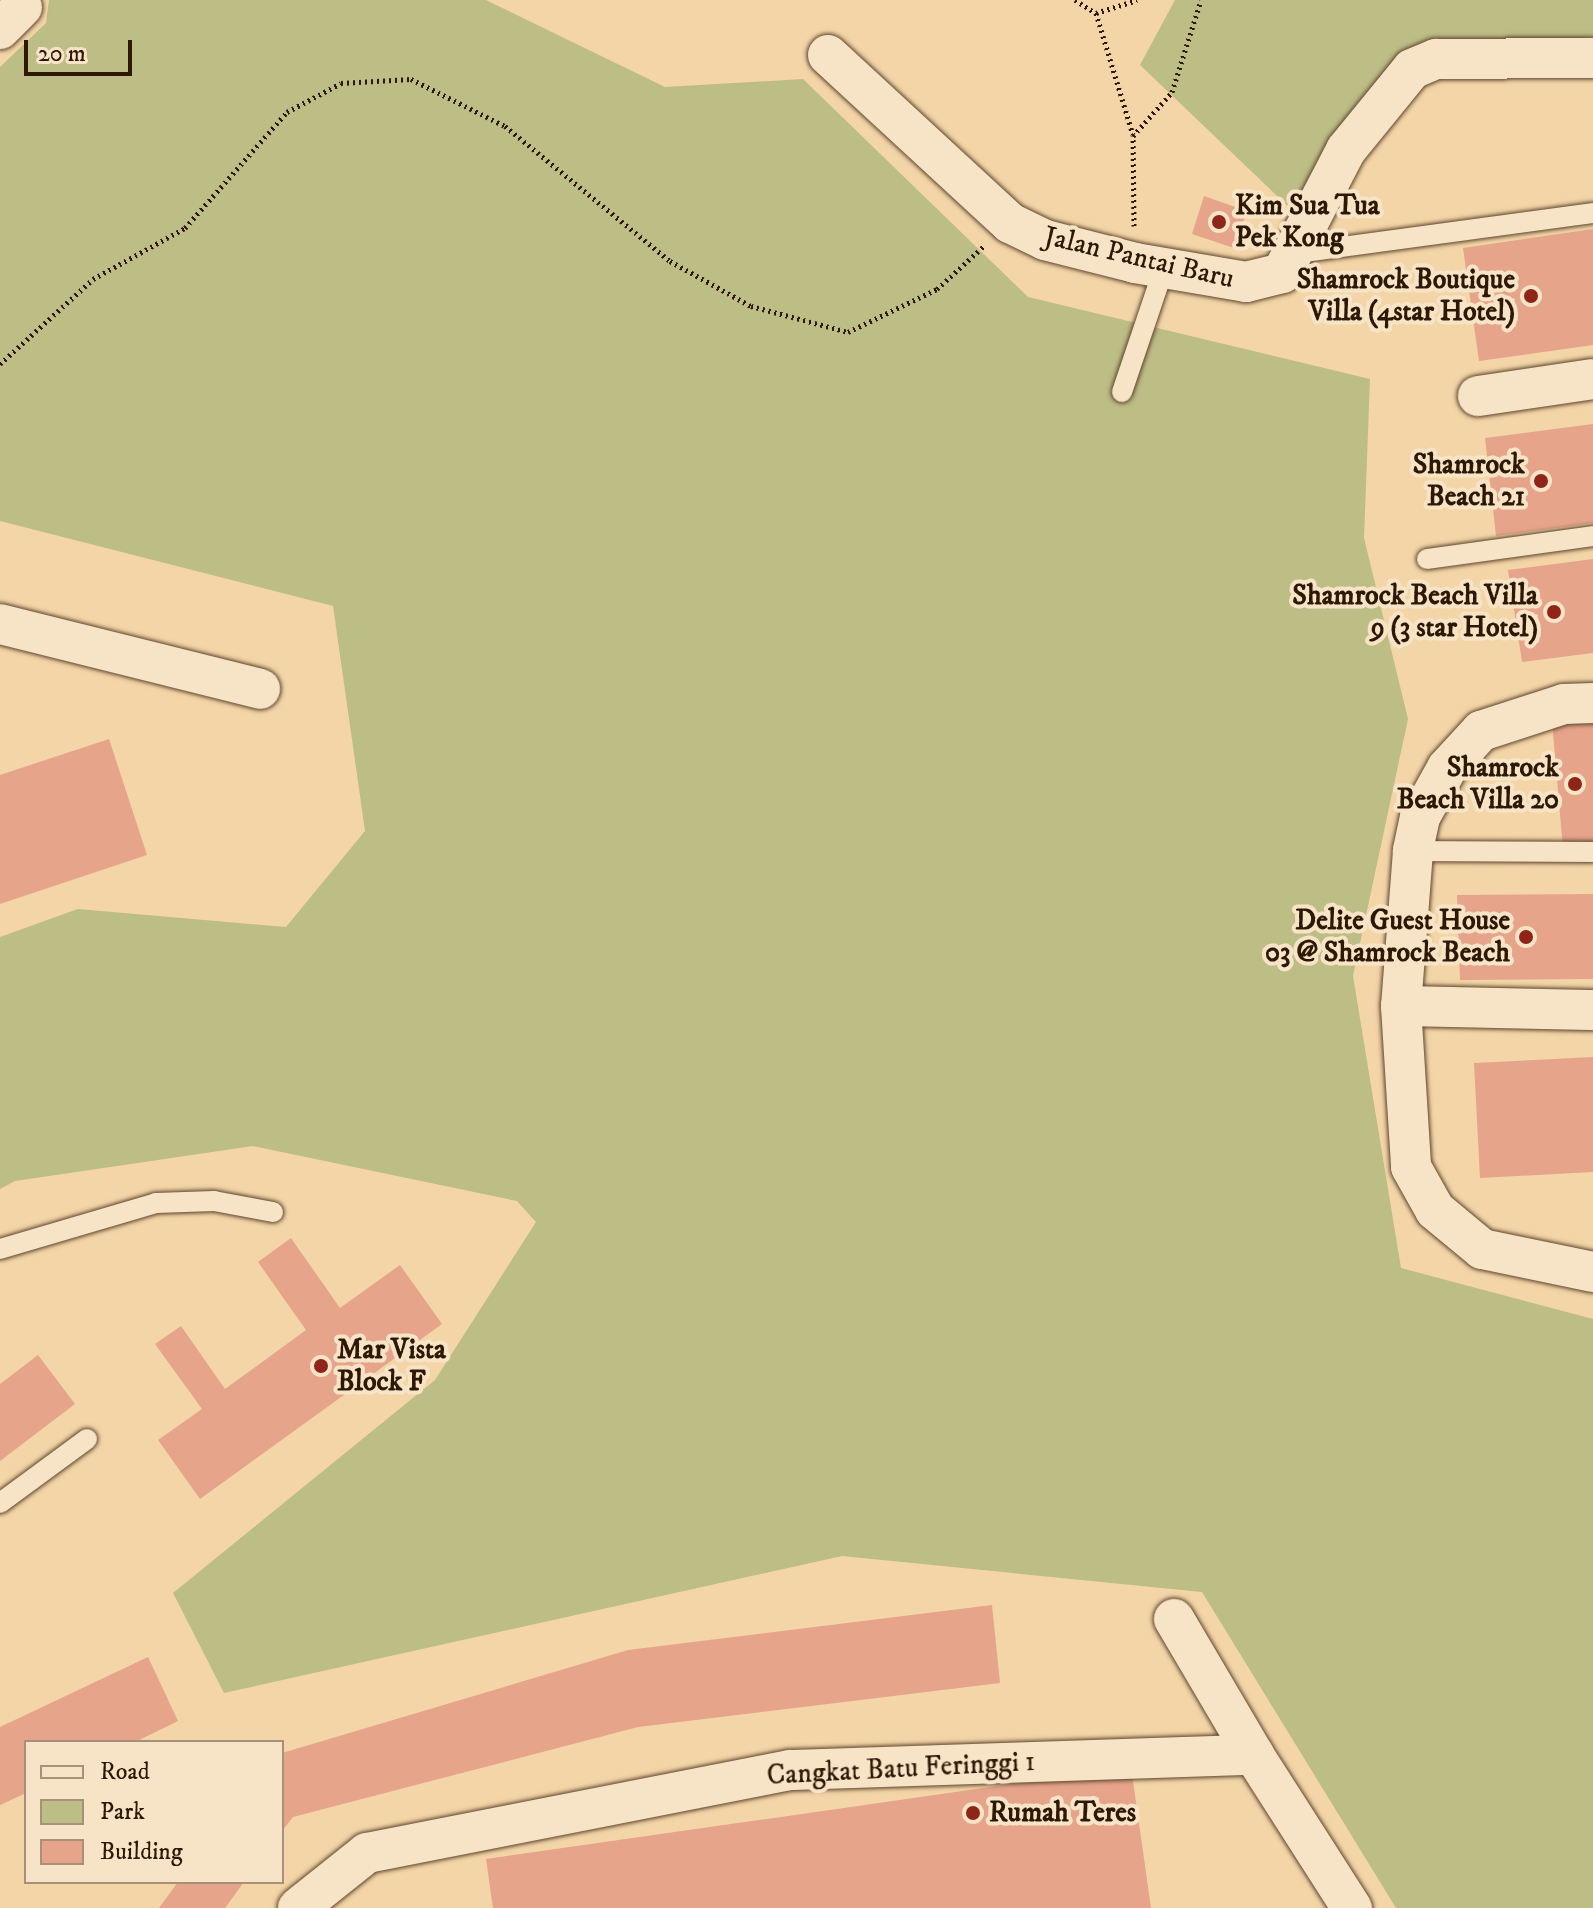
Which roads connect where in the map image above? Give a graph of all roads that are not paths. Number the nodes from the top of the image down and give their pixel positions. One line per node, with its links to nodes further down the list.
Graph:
1 (828, 55): 5 (street, Jalan Pantai Baru)
2 (1593, 58): 4 (street, Jalan Pantai Baru)
3 (1593, 213): 4 (lane)
4 (1297, 253): 5 (street, Jalan Pantai Baru)
5 (1149, 266): 7 (lane)
6 (1593, 379): 8 (street)
7 (1122, 392)
8 (1478, 396)
9 (1593, 536): 10 (lane)
10 (1427, 559)
11 (0, 624): 12 (street)
12 (260, 689)
13 (1593, 703): 14 (street)
14 (1413, 851): 15 (lane); 16 (street)
15 (1593, 852)
16 (1401, 1006): 17 (street); 20 (street)
17 (1593, 1010)
18 (273, 1212): 19 (lane)
19 (0, 1249)
20 (1593, 1272)
21 (87, 1439): 22 (lane)
22 (0, 1503)
23 (1174, 1619): 24 (street)
24 (1254, 1755): 25 (street, Cangkat Batu Feringgi 1); 26 (street)
25 (298, 1908)
26 (1352, 1908)

